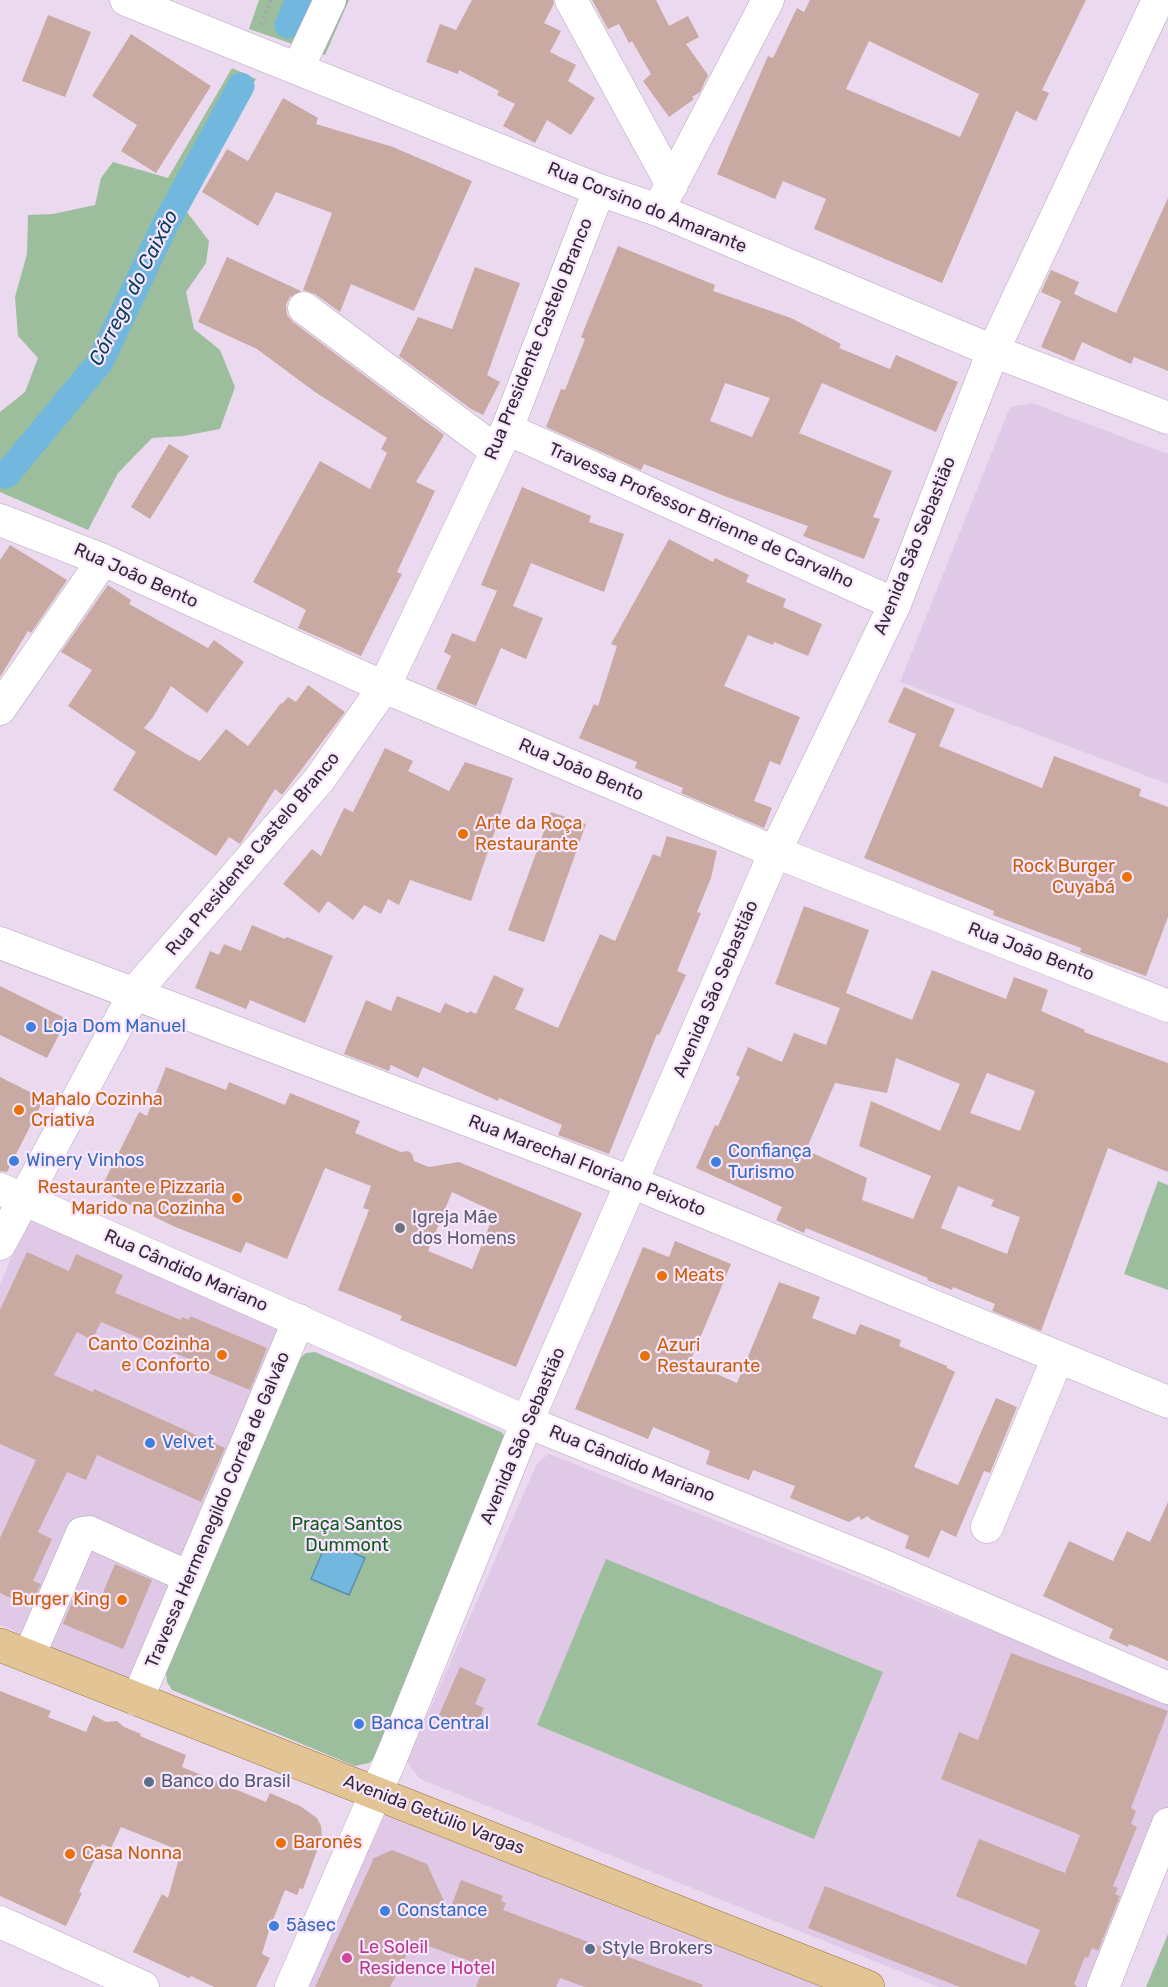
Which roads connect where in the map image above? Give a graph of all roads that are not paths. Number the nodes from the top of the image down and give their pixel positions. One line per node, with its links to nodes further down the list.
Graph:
1 (126, 0): 6 (street, Rua Corsino do Amarante)
2 (330, 0): 6 (street)
3 (571, 0): 8 (street)
4 (768, 0): 8 (street)
5 (1158, 0): 10 (street, Avenida São Sebastião)
6 (298, 68): 7 (street, Rua Corsino do Amarante)
7 (599, 190): 8 (street, Rua Corsino do Amarante); 12 (street, Rua Presidente Castelo Branco)
8 (665, 198): 10 (street, Rua Corsino do Amarante)
9 (304, 308): 12 (street, Travessa Professor Brienne de Carvalho)
10 (993, 351): 11 (street, Rua Corsino do Amarante); 15 (street, Avenida São Sebastião)
11 (1168, 418)
12 (501, 440): 15 (street, Travessa Professor Brienne de Carvalho); 16 (street, Rua Presidente Castelo Branco)
13 (0, 520): 14 (street, Rua João Bento)
14 (103, 560): 16 (street, Rua João Bento); 17 (street)
15 (895, 604): 18 (street, Avenida São Sebastião)
16 (384, 687): 18 (street, Rua João Bento); 20 (street, Rua Presidente Castelo Branco)
17 (0, 709)
18 (775, 852): 21 (street, Rua João Bento); 22 (street, Avenida São Sebastião)
19 (0, 943): 20 (street, Rua Marechal Floriano Peixoto)
20 (135, 993): 22 (street, Rua Marechal Floriano Peixoto); 23 (street, Rua Presidente Castelo Branco)
21 (1168, 1006)
22 (631, 1182): 26 (street, Rua Marechal Floriano Peixoto); 28 (street, Avenida São Sebastião)
23 (11, 1195): 24 (street, Rua Presidente Castelo Branco); 25 (street, Rua Cândido Mariano)
24 (0, 1244)
25 (299, 1320): 28 (street, Rua Cândido Mariano); 30 (street, Travessa Hermenegildo Corrêa de Galvão)
26 (1058, 1357): 27 (street, Rua Marechal Floriano Peixoto); 29 (street)
27 (1168, 1402)
28 (528, 1422): 32 (street, Rua Cândido Mariano); 34 (street, Avenida São Sebastião)
29 (987, 1527)
30 (189, 1577): 31 (street); 33 (street, Travessa Hermenegildo Corrêa de Galvão)
31 (14, 1650): 33 (main road, Avenida Getúlio Vargas)
32 (1168, 1688)
33 (137, 1700): 34 (main road, Avenida Getúlio Vargas)
34 (376, 1793): 38 (street, Avenida São Sebastião); 39 (main road, Avenida Getúlio Vargas)
35 (1168, 1824): 40 (street)
36 (0, 1922): 37 (street)
37 (143, 1987)
38 (291, 1987)
39 (868, 1987)
40 (1103, 1987)

